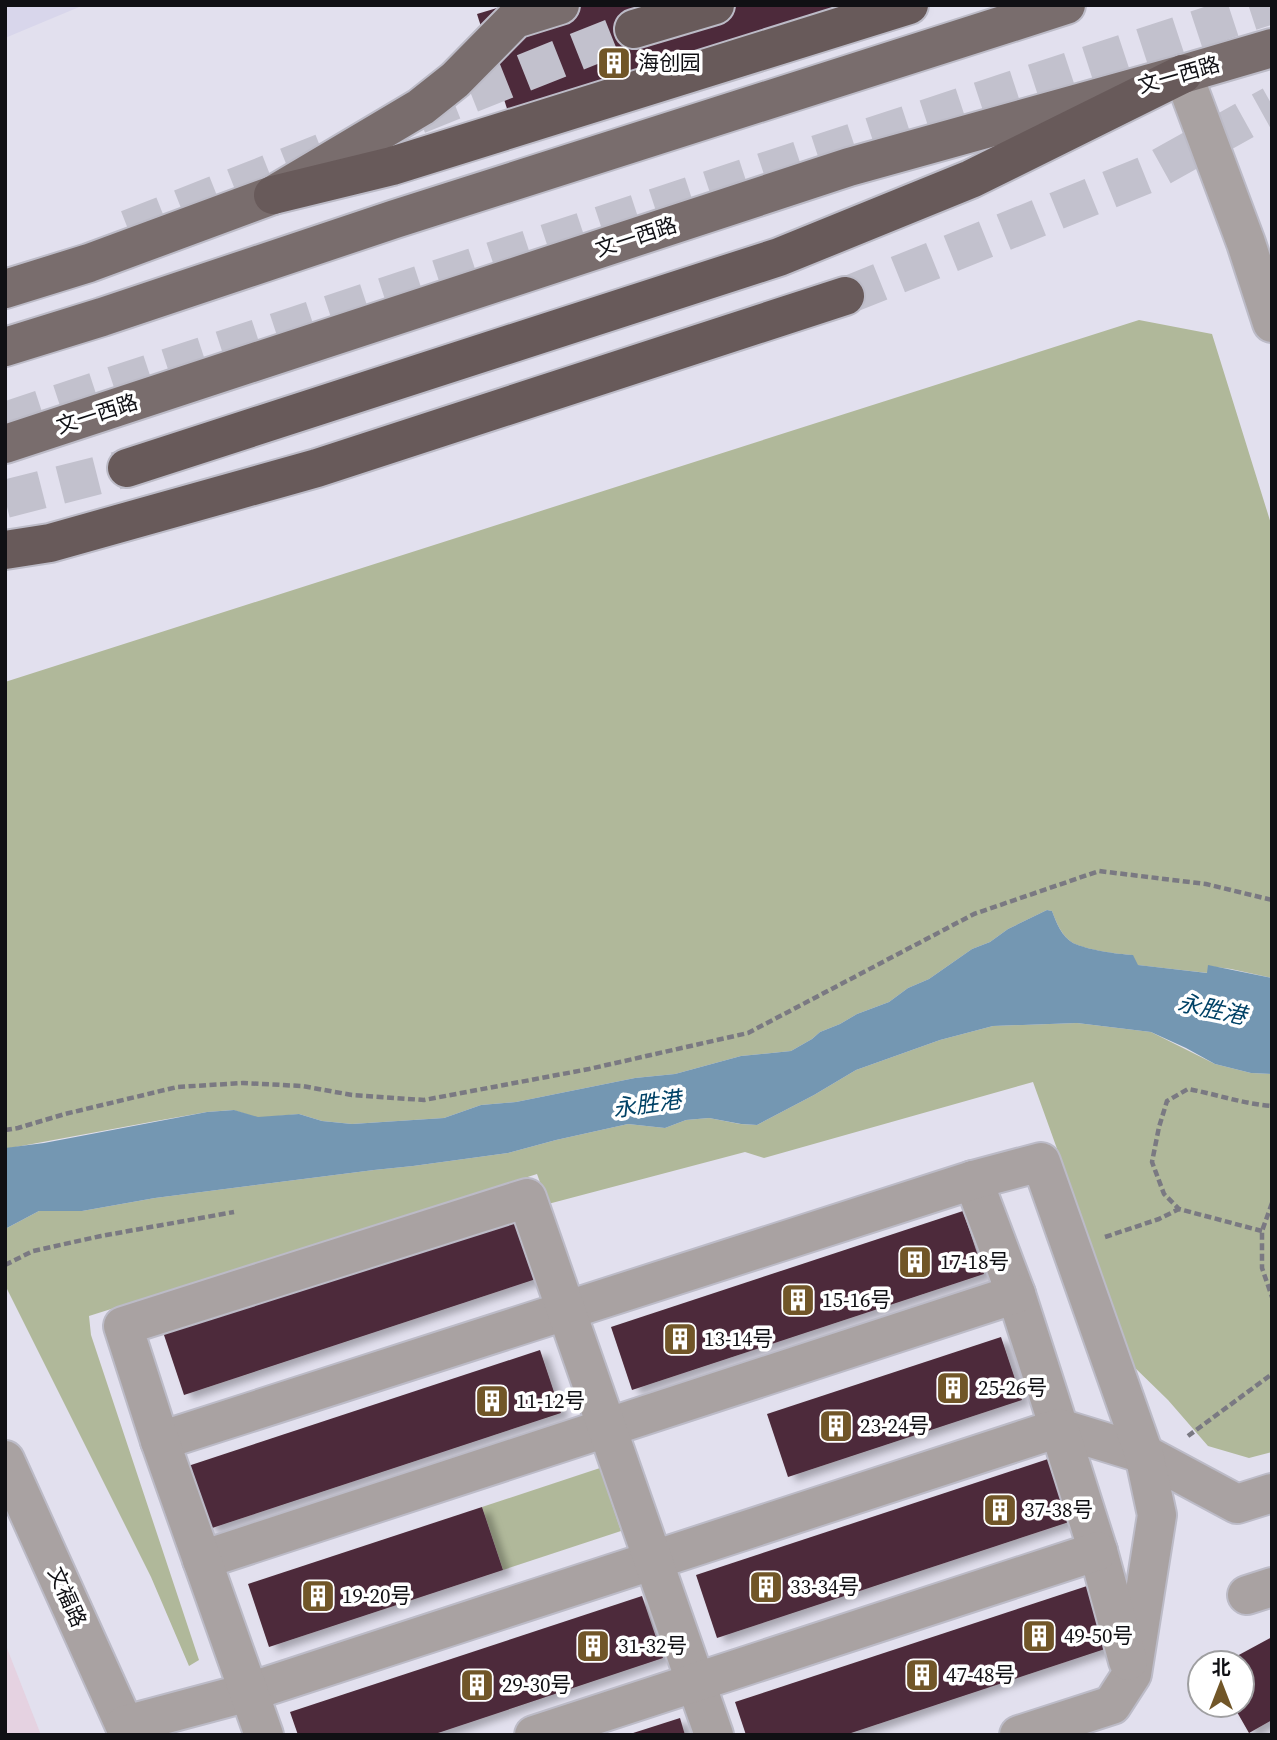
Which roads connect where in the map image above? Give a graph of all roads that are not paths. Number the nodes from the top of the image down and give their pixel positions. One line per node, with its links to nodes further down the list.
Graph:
1 (560, 5): 5 (main road)
2 (715, 5): 6 (highway)
3 (909, 5): 9 (highway)
4 (1066, 5): 13 (main road)
5 (513, 12): 9 (main road)
6 (634, 29)
7 (1272, 48): 8 (main road, 文一西路)
8 (1183, 74): 12 (street); 14 (main road, 文一西路); 15 (highway)
9 (274, 195): 10 (main road)
10 (5, 289)
11 (845, 296): 16 (highway)
12 (1272, 323)
13 (5, 347)
14 (5, 444)
15 (127, 468)
16 (5, 550)
17 (973, 1180): 18 (street); 19 (street); 23 (street)
18 (1016, 1294): 20 (street); 21 (street)
19 (566, 1311): 20 (street); 22 (street); 22 (street)
20 (607, 1428): 27 (street); 28 (street)
21 (1059, 1428): 23 (street); 26 (street); 28 (street)
22 (160, 1441): 27 (street)
23 (1144, 1454): 25 (street); 29 (street)
24 (5, 1460): 32 (street, 文福路)
25 (1272, 1493)
26 (1098, 1551): 29 (street); 30 (street)
27 (202, 1560): 31 (street)
28 (653, 1560): 30 (street); 31 (street)
29 (1132, 1674): 36 (street)
30 (696, 1682): 34 (street); 35 (street)
31 (249, 1692): 32 (street); 33 (street)
32 (127, 1730)
33 (264, 1735)
34 (534, 1735)
35 (714, 1735)
36 (1019, 1735)

